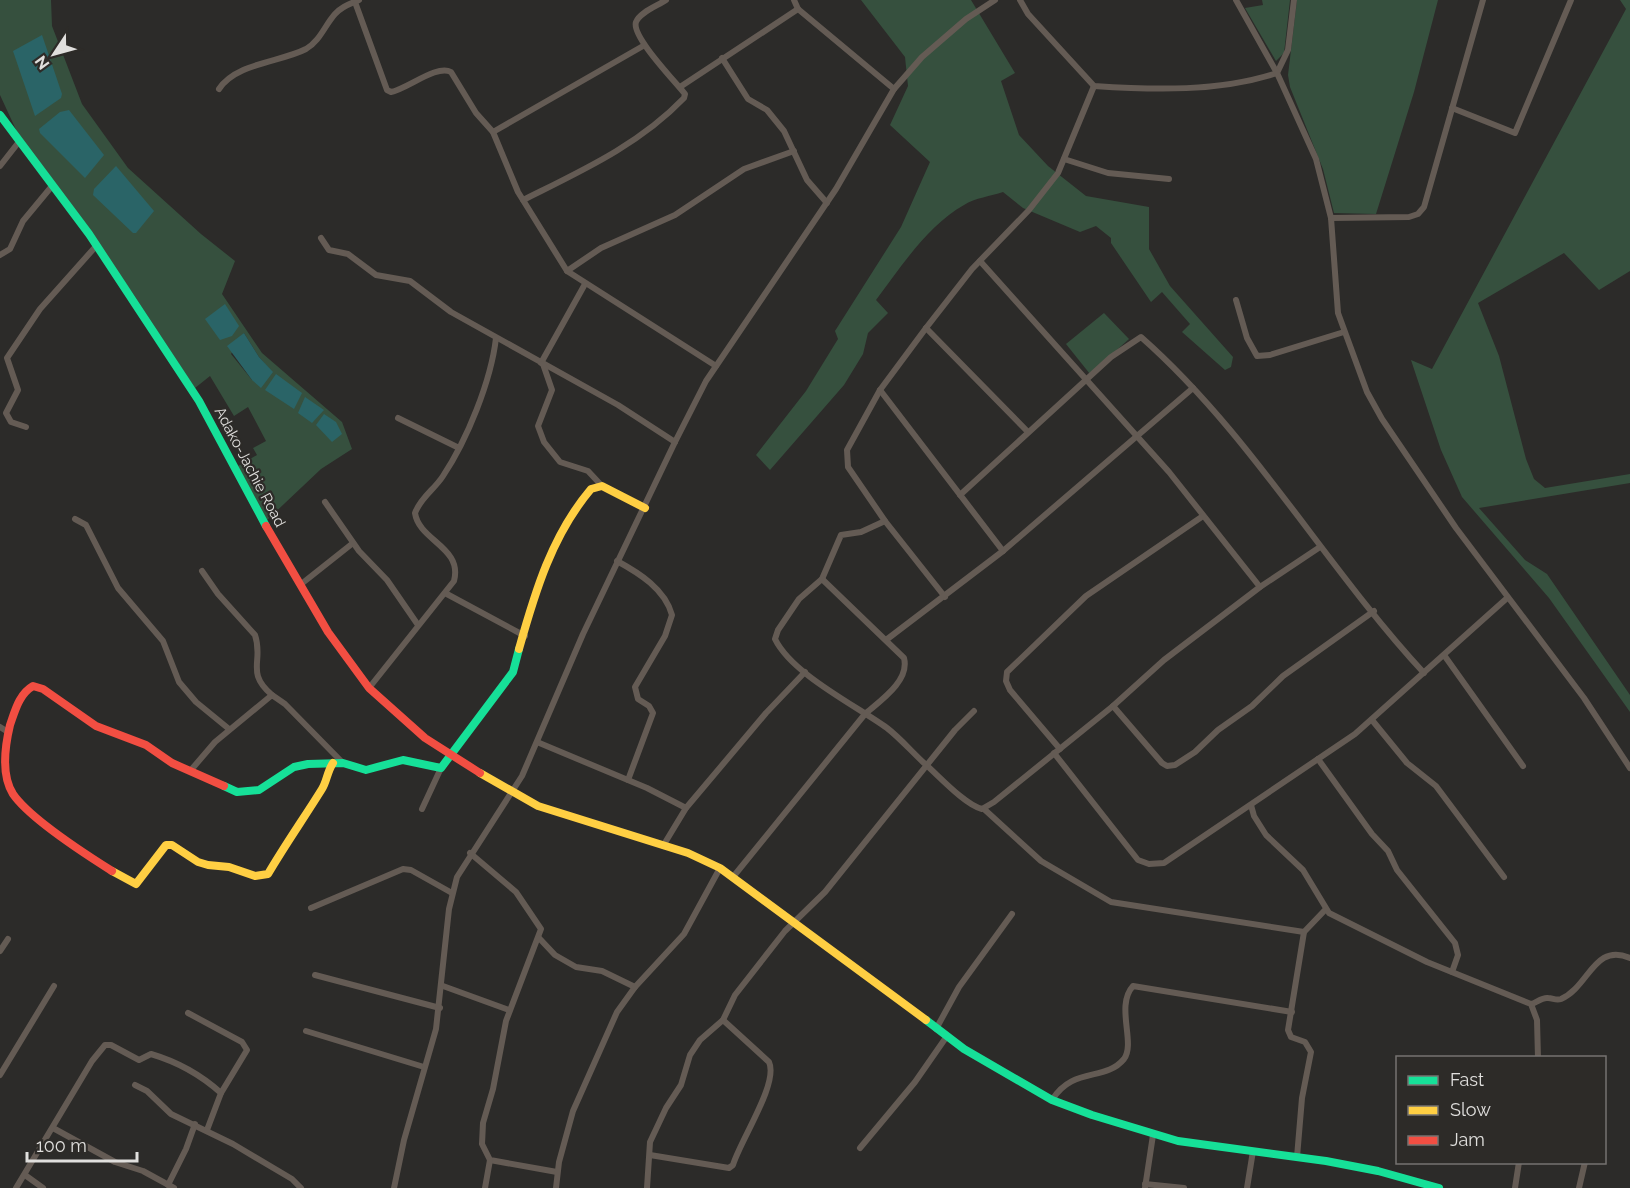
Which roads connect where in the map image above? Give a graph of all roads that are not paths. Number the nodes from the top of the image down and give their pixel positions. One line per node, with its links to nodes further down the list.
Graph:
1 (666, 0): 11 (street)
2 (794, 0): 10 (street)
3 (995, 0): 17 (street)
4 (1020, 0): 14 (street)
5 (1236, 0): 13 (street)
6 (1294, 0): 13 (street)
7 (1483, 0): 18 (street)
8 (1571, 0): 18 (street)
9 (357, 1): 16 (street); 20 (street)
10 (798, 9): 12 (street); 17 (street)
11 (643, 46): 15 (street); 20 (street)
12 (722, 58): 15 (street); 22 (street)
13 (1277, 73): 14 (street); 29 (street)
14 (1094, 86): 23 (street)
15 (680, 87): 27 (street)
16 (219, 89)
17 (894, 89): 28 (street)
18 (1452, 108): 29 (street)
19 (0, 115): 21 (street, Adako-Jachie Road)
20 (493, 132): 27 (street)
21 (18, 143): 24 (street); 26 (street, Adako-Jachie Road)
22 (794, 151): 28 (street); 34 (street)
23 (1064, 159): 25 (street); 33 (street)
24 (0, 166)
25 (1169, 179)
26 (52, 186): 31 (street, Adako-Jachie Road); 32 (street)
27 (523, 200): 34 (street)
28 (827, 203): 41 (street)
29 (1331, 218): 38 (street)
30 (321, 238): 39 (street)
31 (97, 245): 46 (street); 64 (street, Adako-Jachie Road)
32 (0, 255)
33 (980, 261): 37 (street); 42 (street)
34 (567, 271): 35 (street)
35 (585, 284): 40 (street); 41 (street)
36 (1236, 300): 38 (street)
37 (926, 328): 44 (street); 47 (street)
38 (1344, 332): 68 (street)
39 (496, 338): 40 (street); 50 (street)
40 (542, 363): 49 (street); 51 (street)
41 (716, 366): 49 (street)
42 (1086, 380): 43 (street); 47 (street); 48 (street)
43 (1193, 388): 48 (street); 59 (street)
44 (880, 390): 52 (street); 57 (street)
45 (398, 418): 50 (street)
46 (26, 427)
47 (1028, 432): 52 (street)
48 (1138, 436): 55 (street); 60 (street)
49 (675, 442): 54 (street)
50 (457, 447): 66 (street)
51 (602, 486): 54 (street); 71 (street)
52 (960, 495): 60 (street)
53 (325, 502): 58 (street)
54 (645, 508): 61 (street)
55 (1203, 516): 65 (street); 86 (street)
56 (75, 519): 83 (street)
57 (885, 521): 63 (street); 67 (street)
58 (353, 543): 64 (street); 70 (street)
59 (1320, 547): 65 (street); 69 (street)
60 (1003, 550): 67 (street)
61 (617, 561): 85 (street); 97 (street)
62 (202, 571): 77 (street)
63 (822, 579): 72 (street); 74 (street)
64 (300, 585): 76 (street, Adako-Jachie Road)
65 (1260, 587): 78 (street)
66 (445, 593): 70 (street); 71 (street)
67 (945, 597): 72 (street)
68 (1506, 599): 73 (street); 95 (street)
69 (1374, 611): 75 (street); 78 (street)
70 (418, 625): 76 (street)
71 (525, 636): 87 (street)
72 (886, 640): 80 (street)
73 (1444, 655): 75 (street); 93 (street)
74 (805, 672): 80 (street); 100 (street)
75 (1424, 673): 81 (street)
76 (369, 688): 87 (street, Adako-Jachie Road)
77 (272, 695): 83 (street); 91 (street)
78 (1113, 706): 86 (street)
79 (975, 711): 92 (street)
80 (865, 714): 92 (street); 106 (street)
81 (1372, 720): 89 (street); 107 (street)
82 (0, 727): 84 (street)
83 (229, 729): 96 (street)
84 (8, 732): 88 (street); 96 (street)
85 (537, 742): 97 (street); 98 (street)
86 (1057, 751): 99 (street); 102 (street)
87 (449, 755): 94 (street); 98 (street, Adako-Jachie Road)
88 (4, 758): 90 (street)
89 (1318, 759): 99 (street); 118 (street)
90 (333, 763): 91 (street); 96 (street)
91 (343, 764): 94 (street)
92 (928, 766): 102 (street); 112 (street)
93 (1523, 766)
94 (441, 768): 101 (street)
95 (1630, 768)
96 (191, 770)
97 (628, 780): 100 (street)
98 (513, 793): 103 (street, Adako-Jachie Road); 104 (street)
99 (1251, 805): 110 (street)
100 (686, 808): 103 (street)
101 (422, 809)
102 (984, 809): 113 (street)
103 (663, 846): 105 (street, Adako-Jachie Road)
104 (470, 853): 108 (street); 114 (street)
105 (720, 868): 106 (street, Adako-Jachie Road); 122 (street)
106 (733, 877): 112 (street, Adako-Jachie Road)
107 (1504, 877)
108 (452, 893): 109 (street); 121 (street)
109 (311, 908)
110 (1325, 910): 113 (street); 118 (street)
111 (1012, 914): 129 (street)
112 (796, 921): 128 (street); 129 (street, Adako-Jachie Road)
113 (1304, 932): 126 (street)
114 (539, 938): 122 (street); 125 (street)
115 (8, 939): 116 (street)
116 (0, 951)
117 (1630, 958): 123 (street)
118 (1452, 972): 123 (street)
119 (315, 975): 124 (street)
120 (54, 986): 134 (street)
121 (443, 986): 124 (street); 125 (street)
122 (635, 987): 149 (street)
123 (1531, 1004): 132 (street)
124 (440, 1008): 133 (street)
125 (509, 1010): 146 (street)
126 (1292, 1012): 137 (street); 145 (street)
127 (188, 1013): 136 (street)
128 (723, 1020): 144 (street); 144 (street)
129 (936, 1029): 131 (street, Adako-Jachie Road)
130 (306, 1031): 133 (street)
131 (947, 1036): 137 (street, Adako-Jachie Road); 142 (street)
132 (1538, 1056)
133 (424, 1067): 156 (street)
134 (0, 1075)
135 (135, 1085): 138 (street)
136 (221, 1093): 139 (street); 140 (street)
137 (1052, 1100): 141 (street, Adako-Jachie Road)
138 (195, 1124): 140 (street); 151 (street)
139 (53, 1128): 150 (street); 151 (street)
140 (207, 1130): 155 (street)
141 (1153, 1135): 143 (street, Adako-Jachie Road); 152 (street)
142 (860, 1148)
143 (1253, 1151): 145 (street, Adako-Jachie Road); 161 (street)
144 (650, 1155): 159 (street)
145 (1296, 1157): 162 (street, Adako-Jachie Road)
146 (490, 1160): 149 (street); 157 (street)
147 (1519, 1164): 163 (street)
148 (1585, 1164): 164 (street)
149 (557, 1172): 158 (street)
150 (25, 1175): 153 (street); 154 (street)
151 (171, 1186)
152 (1145, 1186): 160 (street)
153 (16, 1188)
154 (43, 1188)
155 (301, 1188)
156 (394, 1188)
157 (485, 1188)
158 (556, 1188)
159 (647, 1188)
160 (1184, 1188)
161 (1247, 1188)
162 (1439, 1188)
163 (1515, 1188)
164 (1580, 1188)

